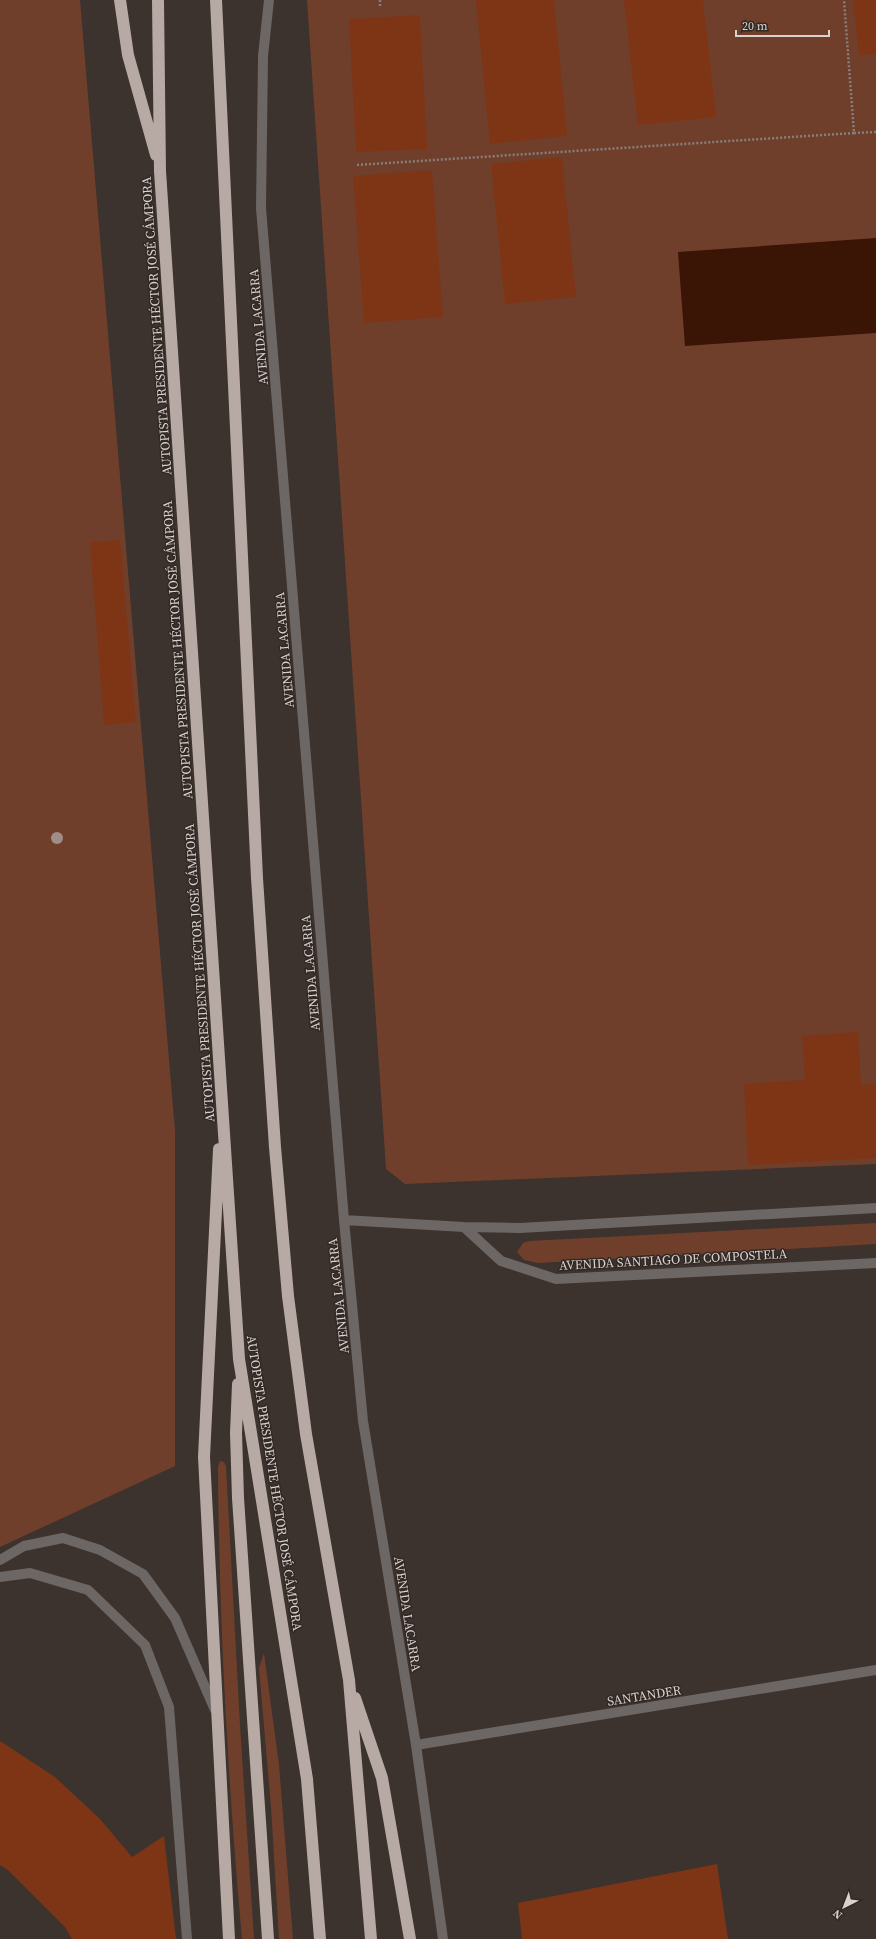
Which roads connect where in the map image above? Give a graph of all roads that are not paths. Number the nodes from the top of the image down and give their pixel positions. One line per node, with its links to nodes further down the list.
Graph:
1 (120, 0): 5 (highway)
2 (158, 0): 5 (highway, AUTOPISTA PRESIDENTE HÉCTOR JOSÉ CÁMPORA)
3 (216, 0): 15 (highway)
4 (269, 0): 8 (street, AVENIDA LACARRA)
5 (160, 171): 6 (highway, AUTOPISTA PRESIDENTE HÉCTOR JOSÉ CÁMPORA)
6 (222, 1092): 11 (highway, AUTOPISTA PRESIDENTE HÉCTOR JOSÉ CÁMPORA); 16 (highway)
7 (876, 1208): 9 (street)
8 (344, 1220): 9 (street); 17 (street, AVENIDA LACARRA)
9 (464, 1227): 10 (street, AVENIDA SANTIAGO DE COMPOSTELA)
10 (876, 1263)
11 (240, 1359): 20 (highway); 21 (highway, AUTOPISTA PRESIDENTE HÉCTOR JOSÉ CÁMPORA)
12 (0, 1560): 16 (street)
13 (0, 1577): 18 (street)
14 (876, 1670): 17 (street, SANTANDER)
15 (349, 1680): 22 (highway); 23 (highway)
16 (217, 1714): 19 (highway)
17 (416, 1745): 24 (street, AVENIDA LACARRA)
18 (187, 1939)
19 (229, 1939)
20 (268, 1939)
21 (320, 1939)
22 (371, 1939)
23 (410, 1939)
24 (443, 1939)

